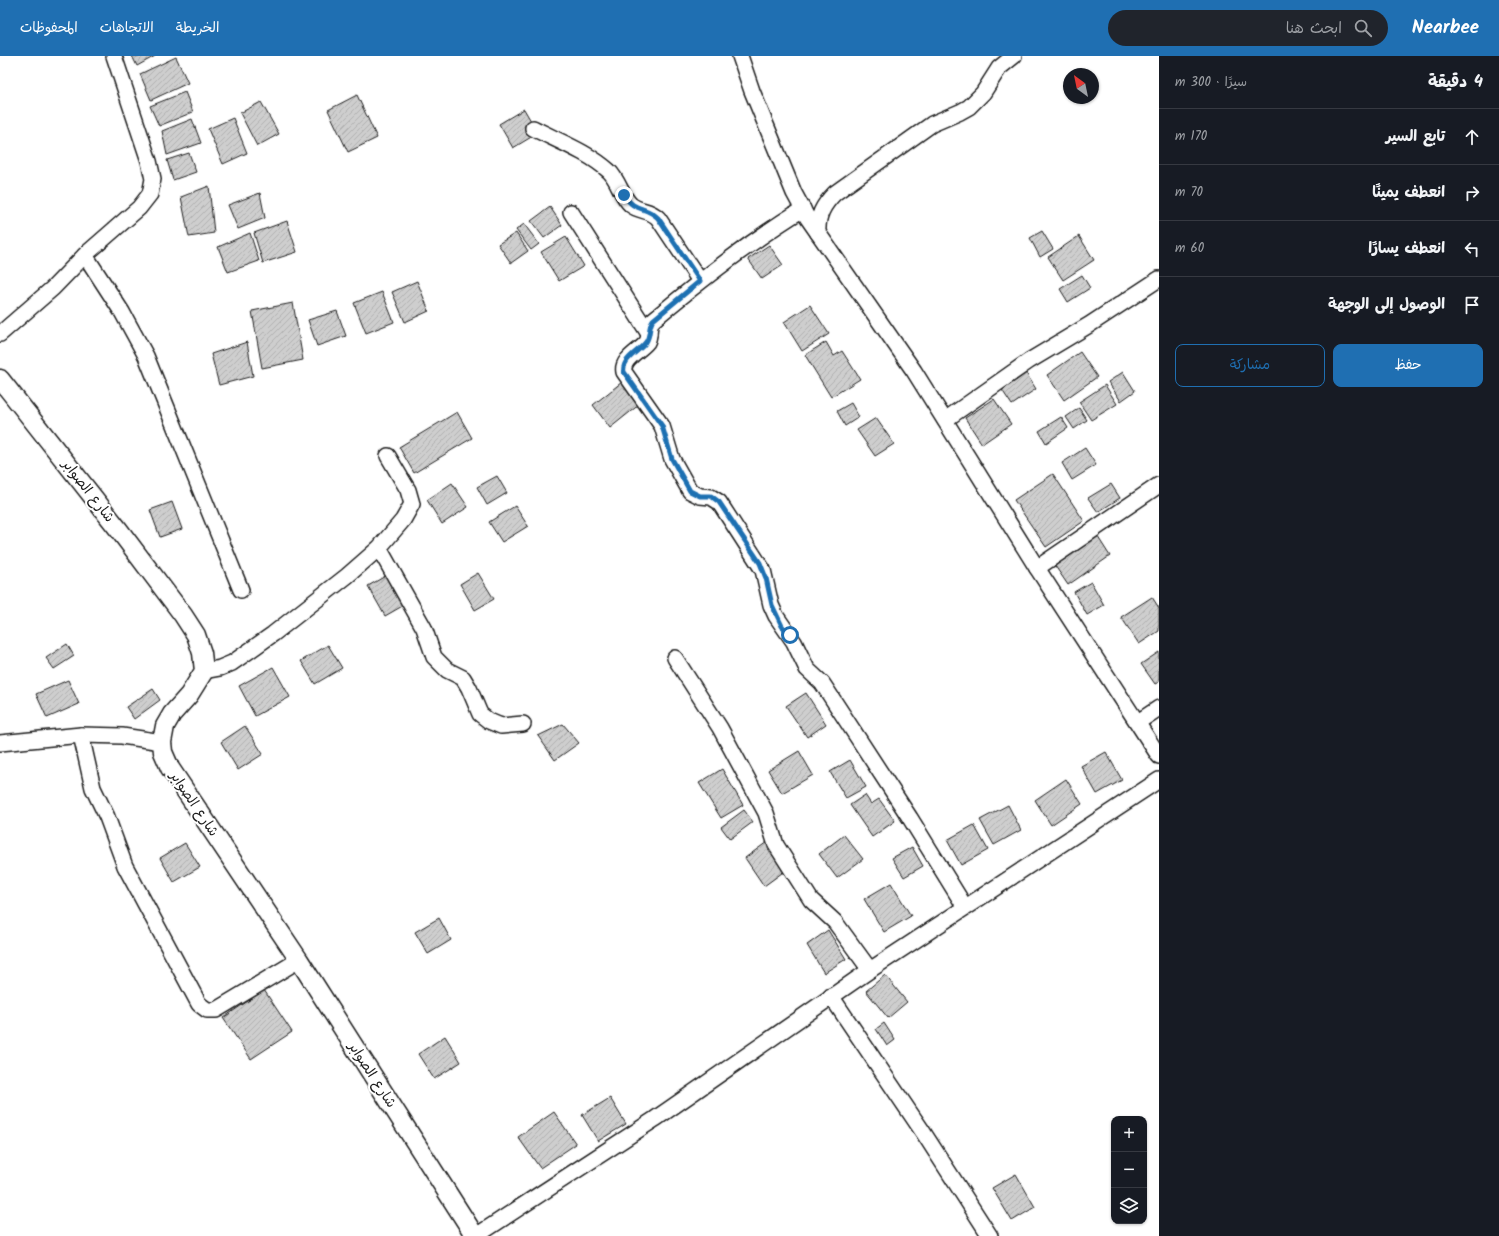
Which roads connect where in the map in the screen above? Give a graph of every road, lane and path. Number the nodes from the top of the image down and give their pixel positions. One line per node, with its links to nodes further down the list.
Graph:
1 (114, 56): 8 (street)
2 (740, 56): 5 (street)
3 (1014, 56): 7 (street)
4 (533, 128): 10 (street)
5 (802, 209): 7 (street); 10 (street)
6 (571, 212): 12 (street)
7 (818, 233): 14 (street)
8 (85, 255): 11 (street); 19 (street)
9 (1159, 279): 14 (street)
10 (700, 281): 12 (street)
11 (0, 334)
12 (649, 334): 30 (street)
13 (0, 379): 21 (street, شارع الصوابر)
14 (945, 420): 18 (street)
15 (388, 456): 17 (street)
16 (1159, 485): 18 (street)
17 (379, 548): 21 (street); 24 (street)
18 (1038, 568): 23 (street)
19 (242, 590)
20 (675, 658): 32 (street)
21 (204, 670): 26 (street, شارع الصوابر)
22 (1159, 708): 23 (street)
23 (1138, 722): 28 (street)
24 (523, 724)
25 (81, 735): 26 (street); 27 (street); 31 (street)
26 (162, 742): 31 (street, شارع الصوابر)
27 (0, 743)
28 (1159, 756)
29 (1159, 780): 30 (street)
30 (965, 907): 32 (street)
31 (299, 960): 34 (street, شارع الصوابر)
32 (870, 970): 33 (street)
33 (831, 996): 34 (street); 35 (street)
34 (476, 1236)
35 (990, 1236)

